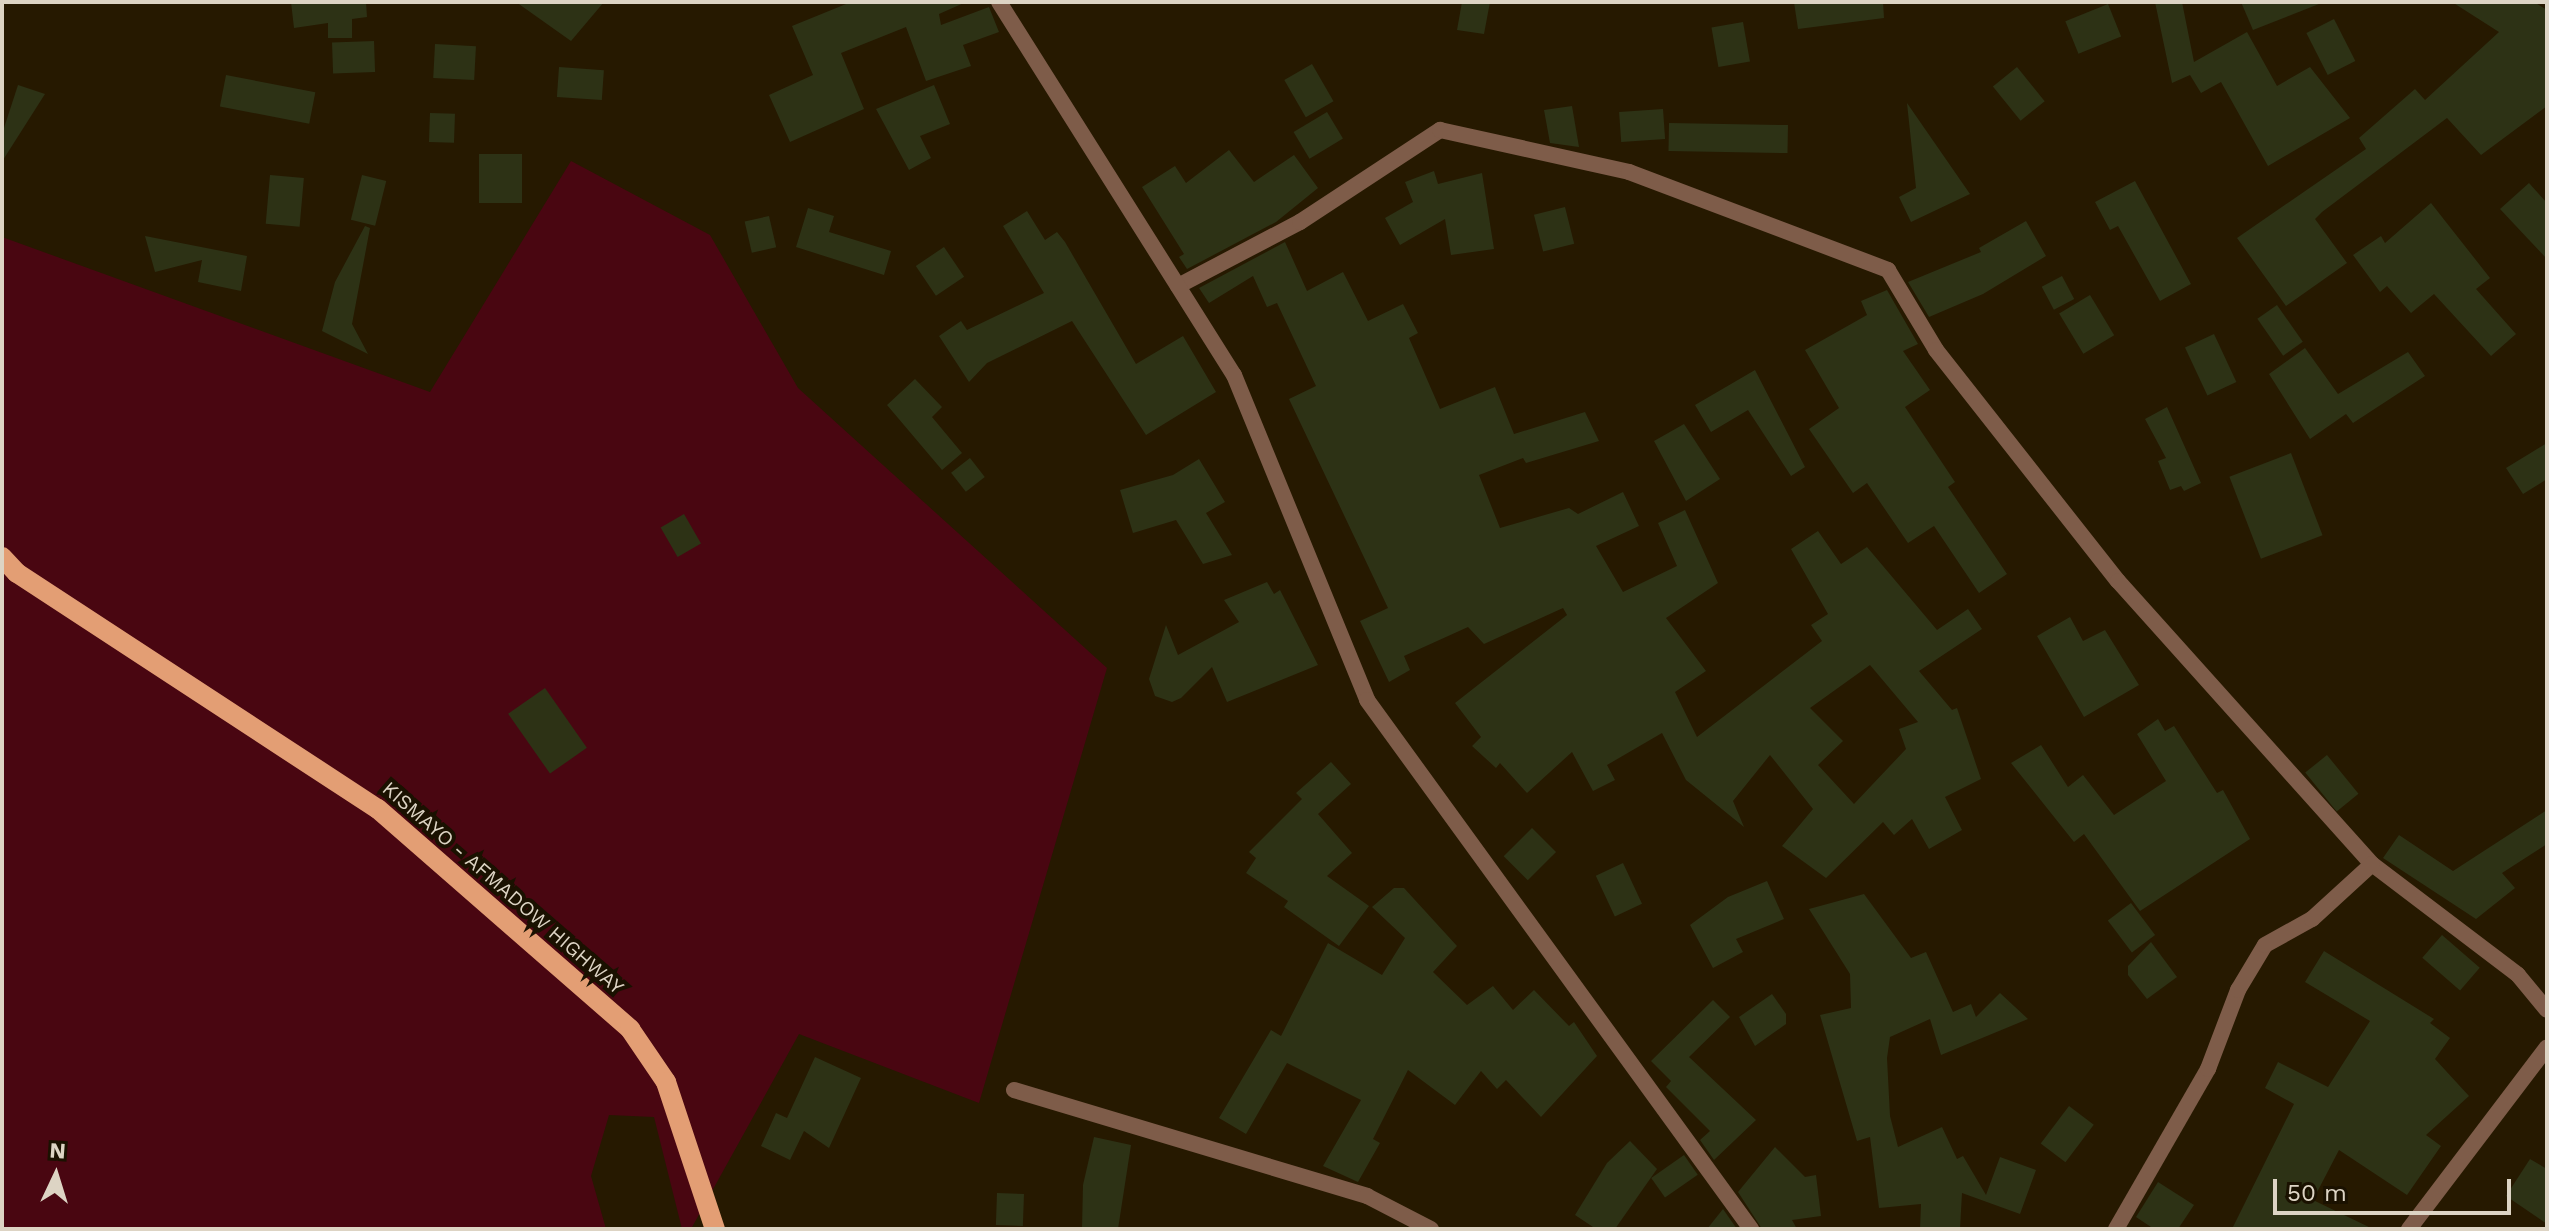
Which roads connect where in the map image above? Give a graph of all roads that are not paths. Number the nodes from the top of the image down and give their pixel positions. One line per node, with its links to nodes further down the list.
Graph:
1 (999, 2): 2 (street)
2 (1178, 286): 4 (street); 10 (street)
3 (2, 557): 8 (main road, KISMAYO - AFMADOW HIGHWAY)
4 (2372, 864): 5 (street); 11 (street)
5 (2547, 1010)
6 (2547, 1047): 12 (street)
7 (1014, 1090): 9 (street)
8 (715, 1229)
9 (1431, 1229)
10 (1751, 1229)
11 (2116, 1229)
12 (2409, 1229)

